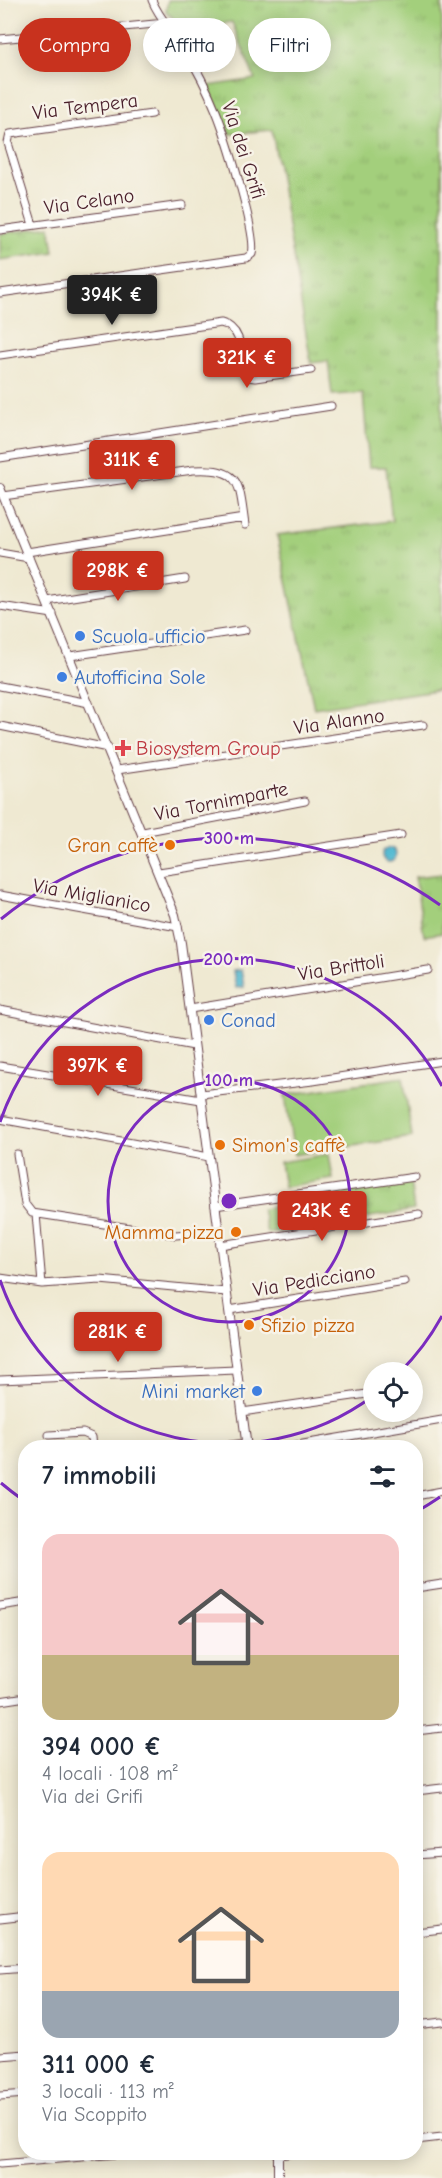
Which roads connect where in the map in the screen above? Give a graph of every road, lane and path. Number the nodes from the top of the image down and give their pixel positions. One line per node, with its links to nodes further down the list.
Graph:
1 (152, 0): 2 (street, Via dei Grifi)
2 (162, 18)
3 (143, 25): 4 (street)
4 (0, 39)
5 (196, 72): 10 (street, Via dei Grifi)
6 (152, 114): 8 (street, Via Tempera)
7 (182, 205): 8 (street, Via Celano)
8 (33, 225): 9 (street, Via Celano)
9 (0, 230)
10 (0, 293)
11 (0, 355): 12 (street)
12 (311, 370)
13 (331, 406): 14 (street)
14 (0, 458)
15 (2, 492): 17 (street); 17 (street)
16 (0, 553): 17 (street)
17 (28, 555): 19 (street)
18 (185, 579): 19 (street)
19 (47, 601): 21 (street)
20 (0, 606): 21 (street)
21 (52, 614): 23 (street)
22 (245, 630): 23 (street)
23 (70, 656): 25 (street)
24 (0, 686): 25 (street)
25 (89, 703): 28 (street)
26 (423, 725): 29 (street, Via Alanno)
27 (0, 726): 28 (street)
28 (108, 748): 29 (street)
29 (117, 770): 31 (street)
30 (305, 801): 31 (street, Via Tornimparte)
31 (143, 832): 33 (street)
32 (401, 835): 33 (street)
33 (159, 872): 35 (street)
34 (0, 895): 35 (street, Via Miglianico)
35 (178, 927): 37 (street)
36 (428, 970): 37 (street, Via Brittoli)
37 (190, 1009): 39 (street)
38 (0, 1010): 39 (street)
39 (194, 1046): 42 (street)
40 (442, 1060): 42 (street)
41 (0, 1066): 42 (street)
42 (201, 1097): 45 (street)
43 (0, 1119): 45 (street)
44 (17, 1154): 48 (street)
45 (209, 1157): 47 (street)
46 (415, 1177): 47 (street)
47 (215, 1206): 50 (street)
48 (36, 1214): 50 (street); 54 (street)
49 (419, 1214): 51 (street)
50 (218, 1230): 51 (street)
51 (220, 1245): 55 (street)
52 (0, 1278): 54 (street)
53 (405, 1282): 56 (street, Via Pedicciano)
54 (42, 1284): 55 (street)
55 (226, 1292): 56 (street)
56 (229, 1310): 57 (street)
57 (236, 1370): 58 (street); 60 (street)
58 (0, 1380)
59 (363, 1395): 60 (street)
60 (242, 1412): 64 (street)
61 (442, 1420): 65 (street)
62 (49, 1435): 63 (street)
63 (92, 1440)
64 (246, 1440)
65 (326, 1440)
66 (442, 1491): 67 (street)
67 (423, 1495)
68 (442, 1584): 69 (street)
69 (423, 1587)
70 (18, 1603): 71 (street)
71 (0, 1606)
72 (18, 1698): 73 (street)
73 (0, 1701)
74 (442, 1728): 75 (street)
75 (423, 1730)
76 (442, 1788): 77 (street)
77 (423, 1790)
78 (442, 1853): 79 (street)
79 (423, 1855)
80 (18, 1917): 81 (street)
81 (0, 1918)
82 (442, 1929): 83 (street)
83 (423, 1931)
84 (18, 1969): 85 (street)
85 (0, 1970)
86 (442, 2022): 87 (street)
87 (423, 2024)
88 (18, 2055): 89 (street)
89 (0, 2056)
90 (18, 2095): 91 (street)
91 (0, 2096)
92 (442, 2137): 93 (street)
93 (423, 2139)
94 (47, 2160): 96 (street)
95 (278, 2160): 97 (street)
96 (0, 2164)
97 (278, 2178)

